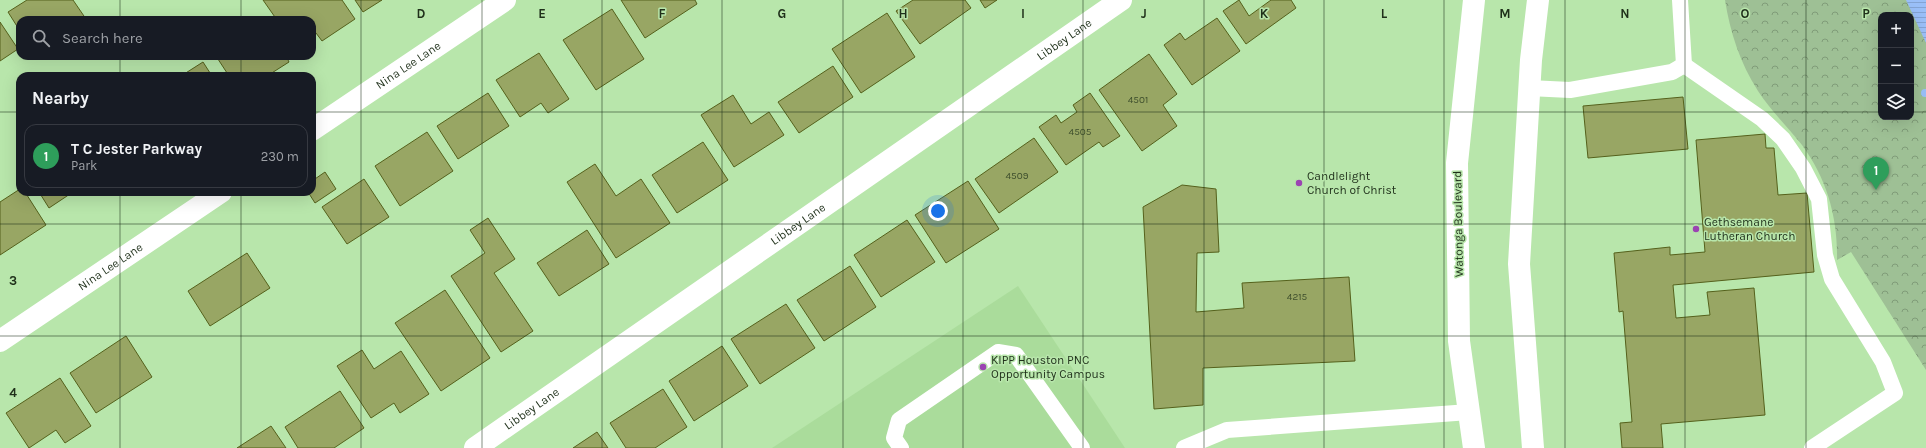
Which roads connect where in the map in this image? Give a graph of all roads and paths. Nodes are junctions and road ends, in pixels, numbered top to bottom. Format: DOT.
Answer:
graph roads {
  1 [pos="505,0"];
  2 [pos="1121,0"];
  3 [pos="1474,0"];
  4 [pos="1538,0"];
  5 [pos="1680,0"];
  6 [pos="1684,65"];
  7 [pos="1529,88"];
  8 [pos="316,127"];
  9 [pos="215,196"];
  10 [pos="0,341"];
  11 [pos="1469,412"];
  12 [pos="475,448"];
  13 [pos="901,448"];
  14 [pos="1082,448"];
  15 [pos="1184,448"];
  16 [pos="1474,448"];
  17 [pos="1533,448"];
  18 [pos="1812,448"];
  1 -- 8 [label="street, Nina Lee Lane"];
  2 -- 12 [label="street, Libbey Lane"];
  3 -- 11 [label="street, Watonga Boulevard"];
  4 -- 7 [label="street"];
  5 -- 6 [label="lane"];
  6 -- 7 [label="lane"];
  6 -- 18 [label="lane"];
  7 -- 17 [label="street"];
  9 -- 10 [label="street, Nina Lee Lane"];
  11 -- 15 [label="lane"];
  11 -- 16 [label="street, Watonga Boulevard"];
  13 -- 14 [label="lane"];
}
